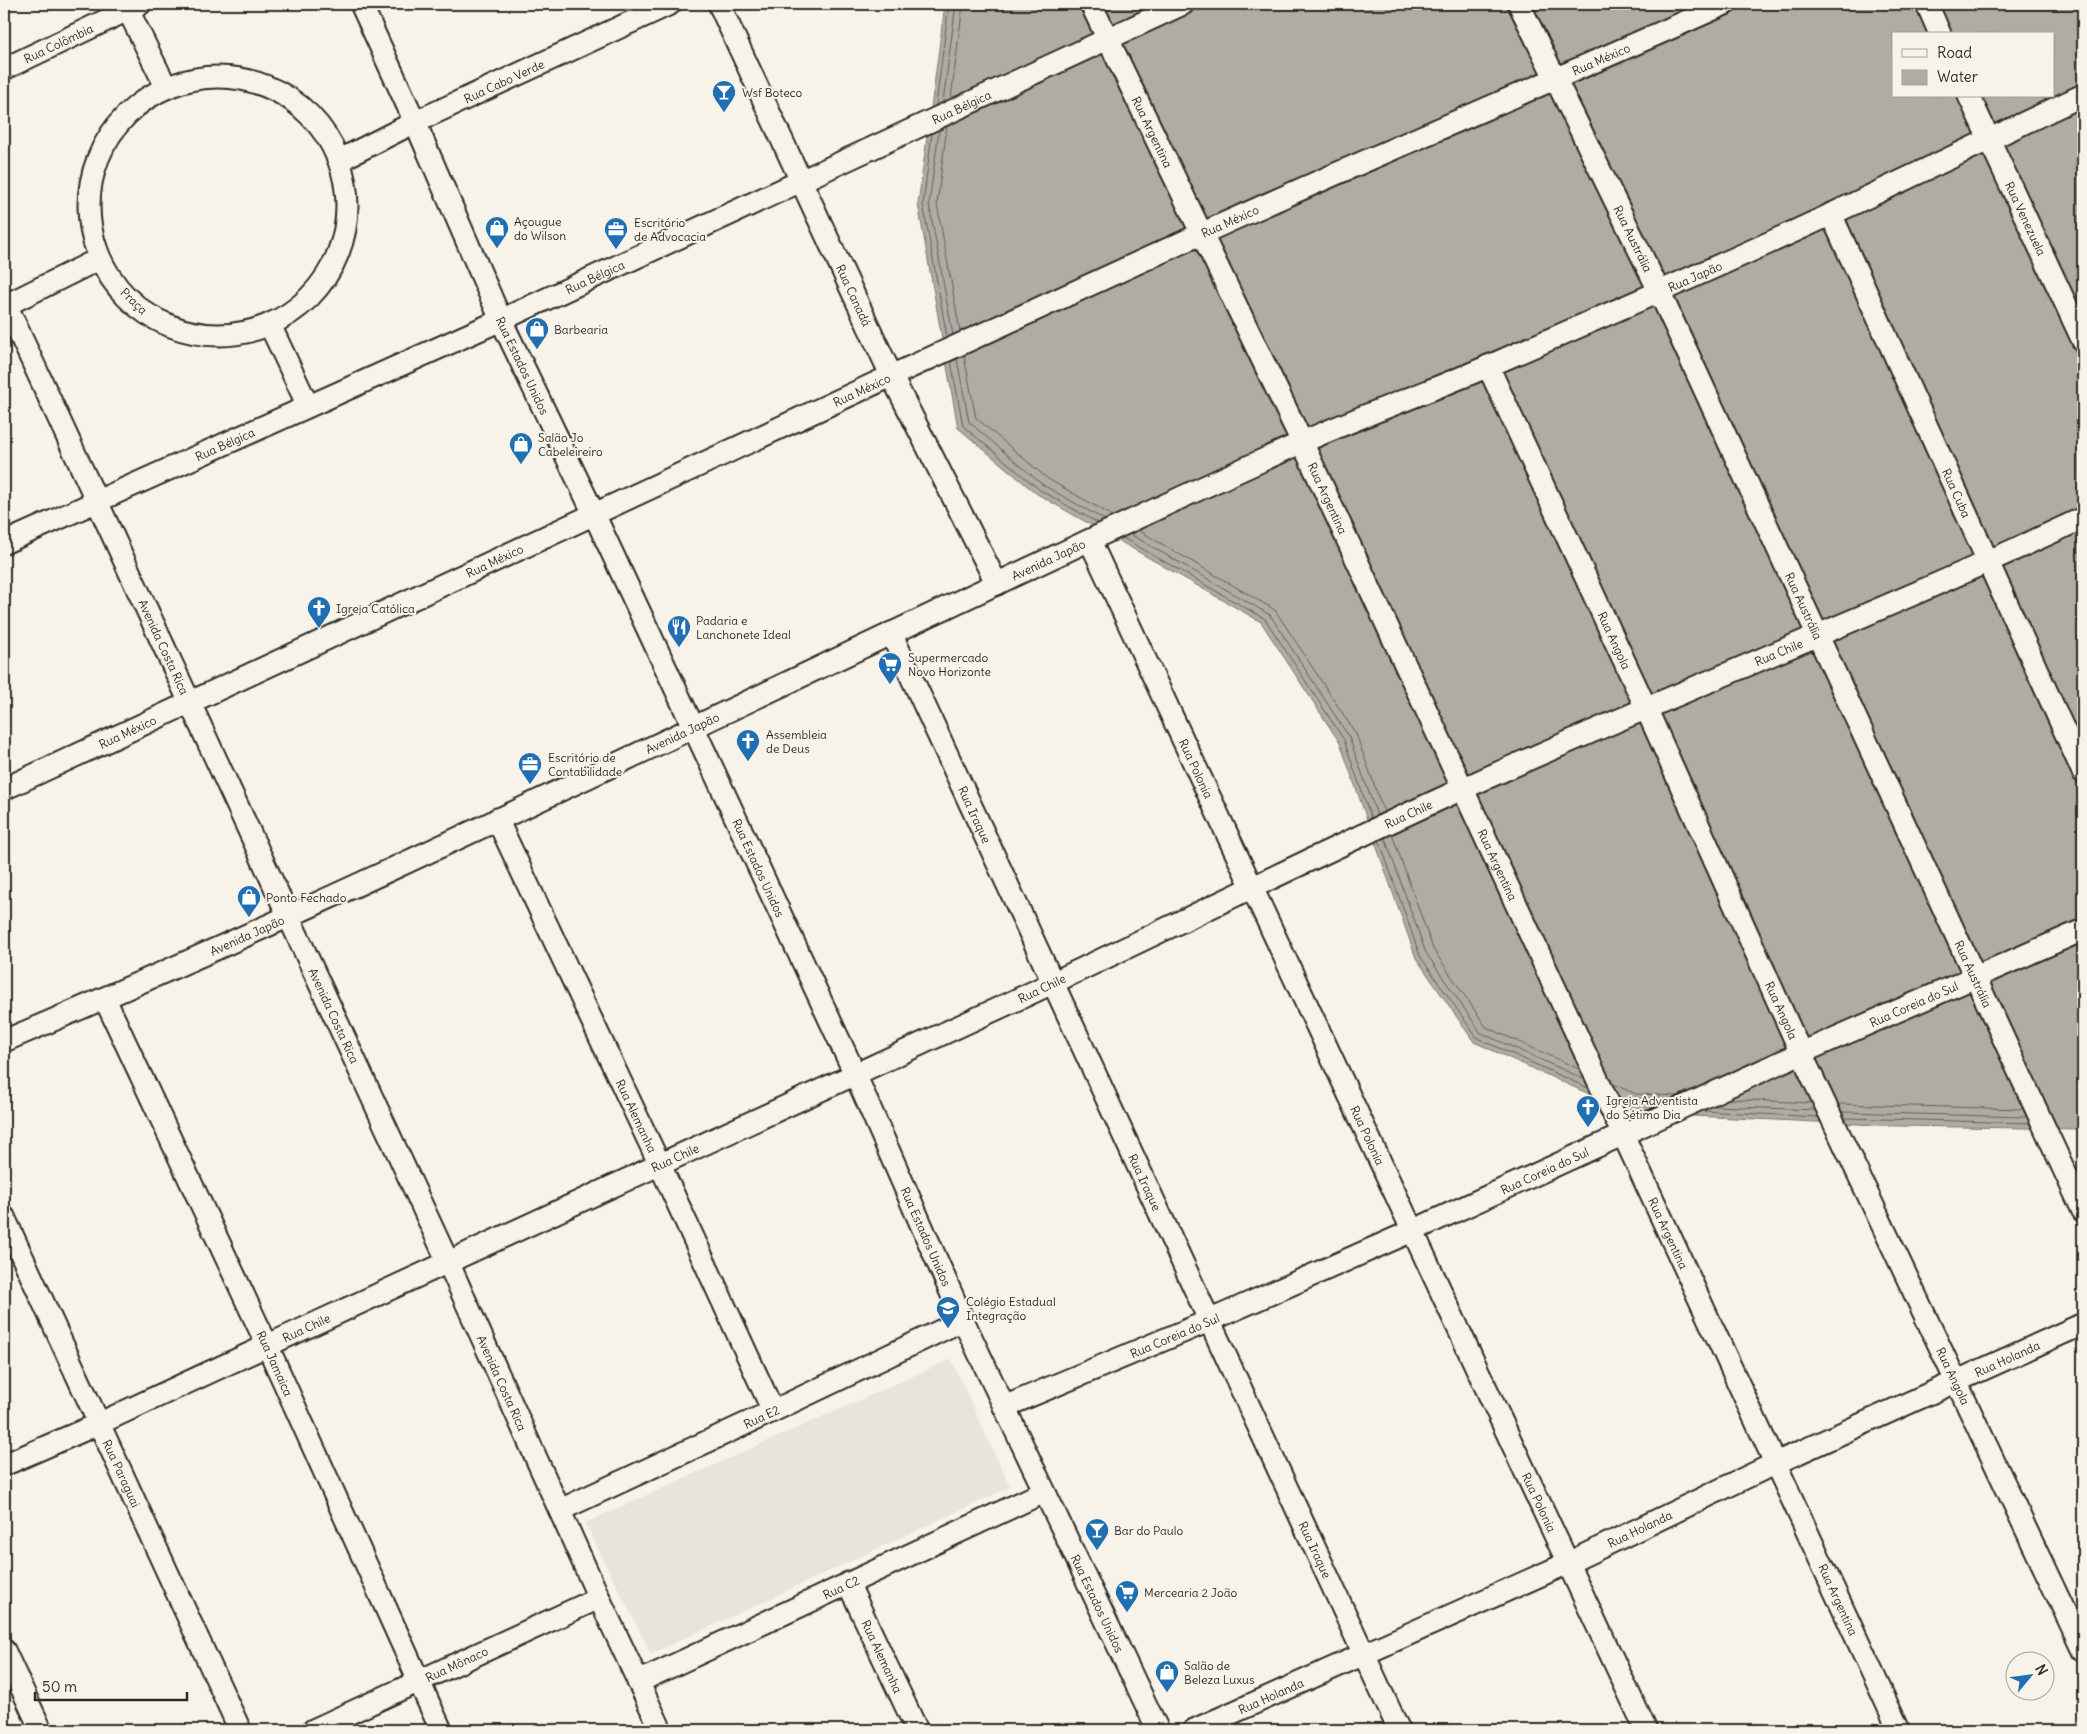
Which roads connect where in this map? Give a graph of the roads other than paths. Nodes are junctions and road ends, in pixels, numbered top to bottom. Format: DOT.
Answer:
graph roads {
  1 [pos="361,4"];
  2 [pos="670,4"];
  3 [pos="720,4"];
  4 [pos="1091,4"];
  5 [pos="1183,4"];
  6 [pos="1519,4"];
  7 [pos="1725,4"];
  8 [pos="1927,4"];
  9 [pos="134,7"];
  10 [pos="1939,32"];
  11 [pos="1106,39"];
  12 [pos="4,69"];
  13 [pos="1556,80"];
  14 [pos="166,87"];
  15 [pos="2083,95"];
  16 [pos="1970,98"];
  17 [pos="415,122"];
  18 [pos="1988,139"];
  19 [pos="340,160"];
  20 [pos="801,180"];
  21 [pos="1831,214"];
  22 [pos="1201,234"];
  23 [pos="99,259"];
  24 [pos="1659,291"];
  25 [pos="4,304"];
  26 [pos="500,320"];
  27 [pos="270,325"];
  28 [pos="2083,341"];
  29 [pos="1488,366"];
  30 [pos="891,375"];
  31 [pos="308,406"];
  32 [pos="1302,442"];
  33 [pos="95,501"];
  34 [pos="594,514"];
  35 [pos="2083,518"];
  36 [pos="1090,541"];
  37 [pos="4,543"];
  38 [pos="1989,562"];
  39 [pos="997,584"];
  40 [pos="891,633"];
  41 [pos="1818,636"];
  42 [pos="188,703"];
  43 [pos="1646,708"];
  44 [pos="694,727"];
  45 [pos="2083,772"];
  46 [pos="4,789"];
  47 [pos="1462,789"];
  48 [pos="497,819"];
  49 [pos="1253,886"];
  50 [pos="288,917"];
  51 [pos="2083,930"];
  52 [pos="1977,977"];
  53 [pos="1052,983"];
  54 [pos="105,999"];
  55 [pos="4,1041"];
  56 [pos="1801,1053"];
  57 [pos="855,1074"];
  58 [pos="1623,1133"];
  59 [pos="659,1163"];
  60 [pos="2083,1211"];
  61 [pos="4,1217"];
  62 [pos="1412,1231"];
  63 [pos="448,1262"];
  64 [pos="963,1320"];
  65 [pos="1211,1320"];
  66 [pos="2083,1324"];
  67 [pos="267,1345"];
  68 [pos="1955,1380"];
  69 [pos="1004,1407"];
  70 [pos="772,1411"];
  71 [pos="98,1424"];
  72 [pos="1776,1463"];
  73 [pos="4,1465"];
  74 [pos="1044,1492"];
  75 [pos="560,1510"];
  76 [pos="1568,1563"];
  77 [pos="848,1583"];
  78 [pos="599,1598"];
  79 [pos="4,1650"];
  80 [pos="2083,1650"];
  81 [pos="1363,1653"];
  82 [pos="419,1682"];
  83 [pos="638,1682"];
  84 [pos="41,1730"];
  85 [pos="240,1730"];
  86 [pos="313,1730"];
  87 [pos="441,1730"];
  88 [pos="661,1730"];
  89 [pos="917,1730"];
  90 [pos="1158,1730"];
  91 [pos="1194,1730"];
  92 [pos="1399,1730"];
  93 [pos="1646,1730"];
  94 [pos="1899,1730"];
  1 -- 17 [label="street, Rua Estados Unidos"];
  2 -- 17 [label="street, Rua Cabo Verde"];
  3 -- 20 [label="street, Rua Canadá"];
  4 -- 11 [label="street, Rua Argentina"];
  5 -- 11 [label="street, Rua Bélgica"];
  6 -- 13 [label="street, Rua Austrália"];
  7 -- 13 [label="street, Rua México"];
  8 -- 10 [label="street"];
  9 -- 12 [label="street, Rua Colômbia"];
  9 -- 14 [label="street"];
  11 -- 20 [label="street, Rua Bélgica"];
  11 -- 22 [label="street, Rua Argentina"];
  13 -- 22 [label="street, Rua México"];
  13 -- 24 [label="street, Rua Austrália"];
  14 -- 19 [label="street, Praça"];
  14 -- 23 [label="street, Praça"];
  15 -- 18 [label="street, Rua Japão"];
  16 -- 18 [label="street, Rua Venezuela"];
  17 -- 19 [label="street, Rua Cabo Verde"];
  17 -- 26 [label="street, Rua Estados Unidos"];
  18 -- 21 [label="street, Rua Japão"];
  18 -- 28 [label="street, Rua Venezuela"];
  19 -- 27 [label="street, Praça"];
  20 -- 26 [label="street, Rua Bélgica"];
  20 -- 30 [label="street, Rua Canadá"];
  21 -- 24 [label="street, Rua Japão"];
  21 -- 38 [label="street, Rua Cuba"];
  22 -- 30 [label="street, Rua México"];
  22 -- 32 [label="street, Rua Argentina"];
  23 -- 25 [label="street"];
  23 -- 27 [label="street, Praça"];
  24 -- 29 [label="street, Rua Japão"];
  24 -- 41 [label="street, Rua Austrália"];
  25 -- 33 [label="street, Avenida Costa Rica"];
  26 -- 31 [label="street, Rua Bélgica"];
  26 -- 34 [label="street, Rua Estados Unidos"];
  27 -- 31 [label="street"];
  29 -- 32 [label="street, Rua Japão"];
  29 -- 43 [label="street, Rua Angola"];
  30 -- 34 [label="street, Rua México"];
  30 -- 39 [label="street, Rua Canadá"];
  31 -- 33 [label="street, Rua Bélgica"];
  32 -- 36 [label="street, Avenida Japão"];
  32 -- 47 [label="street, Rua Argentina"];
  33 -- 37 [label="street, Rua Bélgica"];
  33 -- 42 [label="street, Avenida Costa Rica"];
  34 -- 42 [label="street, Rua México"];
  34 -- 44 [label="street, Rua Estados Unidos"];
  35 -- 38 [label="street, Rua Chile"];
  36 -- 39 [label="street, Avenida Japão"];
  36 -- 49 [label="street, Rua Polonia"];
  38 -- 41 [label="street, Rua Chile"];
  38 -- 45 [label="street, Rua Cuba"];
  39 -- 40 [label="street, Avenida Japão"];
  40 -- 44 [label="street, Avenida Japão"];
  40 -- 53 [label="street, Rua Iraque"];
  41 -- 43 [label="street, Rua Chile"];
  41 -- 52 [label="street, Rua Austrália"];
  42 -- 46 [label="street, Rua México"];
  42 -- 50 [label="street, Avenida Costa Rica"];
  43 -- 47 [label="street, Rua Chile"];
  43 -- 56 [label="street, Rua Angola"];
  44 -- 48 [label="street, Avenida Japão"];
  44 -- 57 [label="street, Rua Estados Unidos"];
  47 -- 49 [label="street, Rua Chile"];
  47 -- 58 [label="street, Rua Argentina"];
  48 -- 50 [label="street, Avenida Japão"];
  48 -- 59 [label="street, Rua Alemanha"];
  49 -- 53 [label="street, Rua Chile"];
  49 -- 62 [label="street, Rua Polonia"];
  50 -- 54 [label="street, Avenida Japão"];
  50 -- 63 [label="street, Avenida Costa Rica"];
  51 -- 52 [label="street, Rua Coreia do Sul"];
  52 -- 56 [label="street, Rua Coreia do Sul"];
  52 -- 60 [label="street, Rua Austrália"];
  53 -- 57 [label="street, Rua Chile"];
  53 -- 65 [label="street, Rua Iraque"];
  54 -- 55 [label="street, Avenida Japão"];
  54 -- 67 [label="street, Rua Jamaica"];
  56 -- 58 [label="street, Rua Coreia do Sul"];
  56 -- 68 [label="street, Rua Angola"];
  57 -- 59 [label="street, Rua Chile"];
  57 -- 64 [label="street, Rua Estados Unidos"];
  58 -- 62 [label="street, Rua Coreia do Sul"];
  58 -- 72 [label="street, Rua Argentina"];
  59 -- 63 [label="street, Rua Chile"];
  59 -- 70 [label="street, Rua Alemanha"];
  61 -- 71 [label="street, Rua Paraguai"];
  62 -- 65 [label="street, Rua Coreia do Sul"];
  62 -- 76 [label="street, Rua Polonia"];
  63 -- 67 [label="street, Rua Chile"];
  63 -- 75 [label="street, Avenida Costa Rica"];
  64 -- 69 [label="street, Rua Estados Unidos"];
  64 -- 70 [label="street, Rua E2"];
  65 -- 69 [label="street, Rua Coreia do Sul"];
  65 -- 81 [label="street, Rua Iraque"];
  66 -- 68 [label="street, Rua Holanda"];
  67 -- 71 [label="street, Rua Chile"];
  67 -- 82 [label="street, Rua Jamaica"];
  68 -- 72 [label="street, Rua Holanda"];
  68 -- 80 [label="street, Rua Angola"];
  69 -- 74 [label="street, Rua Estados Unidos"];
  70 -- 75 [label="street, Rua E2"];
  71 -- 73 [label="street, Rua Chile"];
  71 -- 85 [label="street, Rua Paraguai"];
  72 -- 76 [label="street, Rua Holanda"];
  72 -- 94 [label="street, Rua Argentina"];
  74 -- 77 [label="street, Rua C2"];
  74 -- 90 [label="street, Rua Estados Unidos"];
  75 -- 78 [label="street, Avenida Costa Rica"];
  76 -- 81 [label="street, Rua Holanda"];
  76 -- 93 [label="street, Rua Polonia"];
  77 -- 83 [label="street, Rua C2"];
  77 -- 89 [label="street, Rua Alemanha"];
  78 -- 82 [label="street, Rua Mônaco"];
  78 -- 83 [label="street, Avenida Costa Rica"];
  79 -- 84 [label="street"];
  81 -- 91 [label="street, Rua Holanda"];
  81 -- 92 [label="street, Rua Iraque"];
  82 -- 86 [label="street, Rua Mônaco"];
  82 -- 87 [label="street, Rua Jamaica"];
  83 -- 88 [label="street, Avenida Costa Rica"];
}
